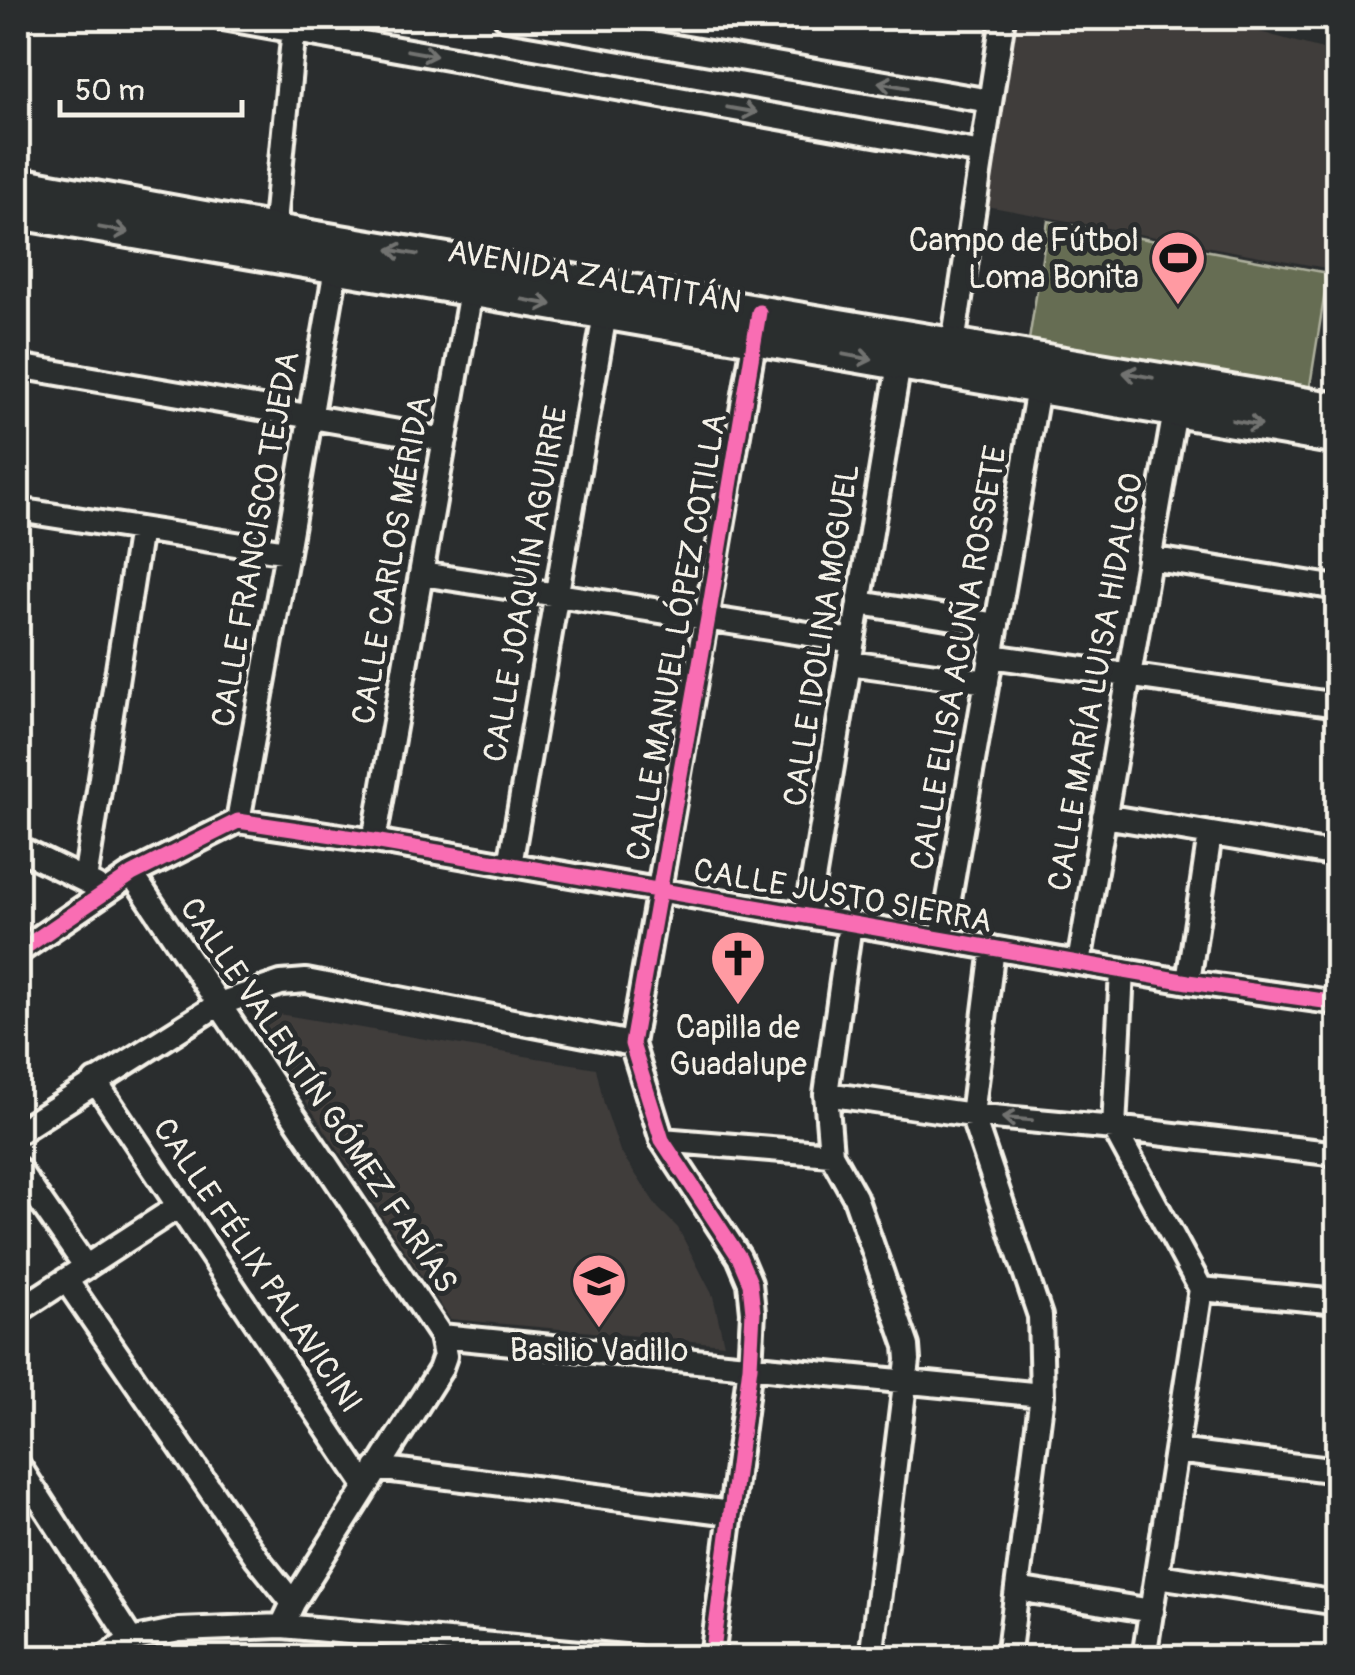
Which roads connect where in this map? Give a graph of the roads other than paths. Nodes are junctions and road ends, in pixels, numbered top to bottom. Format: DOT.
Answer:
graph roads {
  1 [pos="223,18"];
  2 [pos="506,18"];
  3 [pos="1003,18"];
  4 [pos="294,24"];
  5 [pos="990,101"];
  6 [pos="982,153"];
  7 [pos="18,184"];
  8 [pos="18,214"];
  9 [pos="273,243"];
  10 [pos="336,268"];
  11 [pos="472,291"];
  12 [pos="605,314"];
  13 [pos="757,325"];
  14 [pos="954,344"];
  15 [pos="899,364"];
  16 [pos="18,366"];
  17 [pos="1038,388"];
  18 [pos="1338,409"];
  19 [pos="1174,411"];
  20 [pos="310,417"];
  21 [pos="1338,439"];
  22 [pos="446,440"];
  23 [pos="18,510"];
  24 [pos="140,529"];
  25 [pos="287,552"];
  26 [pos="1149,558"];
  27 [pos="422,574"];
  28 [pos="1338,588"];
  29 [pos="556,594"];
  30 [pos="860,602"];
  31 [pos="708,618"];
  32 [pos="997,624"];
  33 [pos="851,652"];
  34 [pos="992,656"];
  35 [pos="1128,674"];
  36 [pos="987,682"];
  37 [pos="1338,704"];
  38 [pos="1104,816"];
  39 [pos="238,820"];
  40 [pos="1210,834"];
  41 [pos="374,840"];
  42 [pos="18,848"];
  43 [pos="1338,855"];
  44 [pos="510,866"];
  45 [pos="132,874"];
  46 [pos="84,880"];
  47 [pos="107,891"];
  48 [pos="660,891"];
  49 [pos="807,916"];
  50 [pos="850,924"];
  51 [pos="942,939"];
  52 [pos="993,948"];
  53 [pos="18,952"];
  54 [pos="1079,963"];
  55 [pos="1122,971"];
  56 [pos="1188,982"];
  57 [pos="218,1004"];
  58 [pos="1338,1004"];
  59 [pos="632,1044"];
  60 [pos="95,1081"];
  61 [pos="826,1094"];
  62 [pos="972,1115"];
  63 [pos="1114,1128"];
  64 [pos="18,1132"];
  65 [pos="662,1140"];
  66 [pos="831,1154"];
  67 [pos="1338,1154"];
  68 [pos="18,1169"];
  69 [pos="178,1206"];
  70 [pos="76,1273"];
  71 [pos="1201,1289"];
  72 [pos="1338,1302"];
  73 [pos="18,1311"];
  74 [pos="443,1346"];
  75 [pos="750,1366"];
  76 [pos="906,1382"];
  77 [pos="1042,1395"];
  78 [pos="1176,1451"];
  79 [pos="18,1464"];
  80 [pos="1338,1471"];
  81 [pos="372,1477"];
  82 [pos="732,1514"];
  83 [pos="1158,1576"];
  84 [pos="1016,1590"];
  85 [pos="1338,1603"];
  86 [pos="294,1604"];
  87 [pos="1152,1611"];
  88 [pos="282,1626"];
  89 [pos="131,1640"];
  90 [pos="104,1658"];
  91 [pos="636,1658"];
  92 [pos="712,1658"];
  93 [pos="871,1658"];
  94 [pos="1008,1658"];
  95 [pos="1144,1658"];
  1 -- 4 [label="street"];
  5 -- 2 [label="street, one-way"];
  3 -- 5 [label="street"];
  4 -- 6 [label="street, one-way"];
  4 -- 9 [label="street"];
  5 -- 6 [label="street"];
  6 -- 14 [label="street"];
  7 -- 9 [label="street, AVENIDA ZALATITÁN"];
  8 -- 9 [label="street, AVENIDA ZALATITÁN, one-way"];
  9 -- 10 [label="street, AVENIDA ZALATITÁN"];
  13 -- 9 [label="street, AVENIDA ZALATITÁN, one-way"];
  10 -- 11 [label="street, AVENIDA ZALATITÁN"];
  10 -- 20 [label="street, CALLE FRANCISCO TEJEDA"];
  11 -- 12 [label="street, AVENIDA ZALATITÁN, one-way"];
  11 -- 22 [label="street, CALLE CARLOS MÉRIDA"];
  12 -- 13 [label="street, AVENIDA ZALATITÁN"];
  12 -- 29 [label="street, CALLE JOAQUÍN AGUIRRE"];
  13 -- 14 [label="street, AVENIDA ZALATITÁN"];
  13 -- 15 [label="street, AVENIDA ZALATITÁN, one-way"];
  13 -- 31 [label="street, CALLE MANUEL LÓPEZ COTILLA"];
  18 -- 14 [label="street, AVENIDA ZALATITÁN, one-way"];
  15 -- 17 [label="street, AVENIDA ZALATITÁN"];
  15 -- 30 [label="street, CALLE IDOLINA MOGUEL"];
  16 -- 20 [label="street"];
  17 -- 19 [label="street, AVENIDA ZALATITÁN"];
  17 -- 32 [label="street, CALLE ELISA ACUÑA ROSSETE"];
  19 -- 21 [label="street, AVENIDA ZALATITÁN, one-way"];
  19 -- 26 [label="street, CALLE MARÍA LUISA HIDALGO"];
  20 -- 22 [label="street"];
  20 -- 25 [label="street, CALLE FRANCISCO TEJEDA"];
  22 -- 27 [label="street, CALLE CARLOS MÉRIDA"];
  23 -- 24 [label="street"];
  24 -- 25 [label="street"];
  24 -- 46 [label="street"];
  25 -- 39 [label="street, CALLE FRANCISCO TEJEDA"];
  26 -- 28 [label="street"];
  26 -- 35 [label="street, CALLE MARÍA LUISA HIDALGO"];
  27 -- 29 [label="street"];
  27 -- 41 [label="street, CALLE CARLOS MÉRIDA"];
  29 -- 31 [label="street"];
  29 -- 44 [label="street, CALLE JOAQUÍN AGUIRRE"];
  30 -- 32 [label="street"];
  30 -- 33 [label="street, CALLE IDOLINA MOGUEL"];
  31 -- 33 [label="street"];
  31 -- 48 [label="street, CALLE MANUEL LÓPEZ COTILLA"];
  32 -- 34 [label="street, CALLE ELISA ACUÑA ROSSETE"];
  33 -- 36 [label="street"];
  33 -- 49 [label="street, CALLE IDOLINA MOGUEL"];
  34 -- 35 [label="street"];
  34 -- 36 [label="street, CALLE ELISA ACUÑA ROSSETE"];
  35 -- 37 [label="street"];
  35 -- 38 [label="street, CALLE MARÍA LUISA HIDALGO"];
  36 -- 51 [label="street, CALLE ELISA ACUÑA ROSSETE"];
  38 -- 40 [label="street"];
  38 -- 54 [label="street, CALLE MARÍA LUISA HIDALGO"];
  39 -- 41 [label="street, CALLE JUSTO SIERRA"];
  39 -- 45 [label="street"];
  40 -- 43 [label="street"];
  40 -- 56 [label="street"];
  41 -- 44 [label="street, CALLE JUSTO SIERRA"];
  42 -- 46 [label="street"];
  44 -- 48 [label="street, CALLE JUSTO SIERRA"];
  45 -- 47 [label="street"];
  45 -- 57 [label="street, CALLE VALENTÍN GÓMEZ FARÍAS"];
  46 -- 47 [label="street"];
  47 -- 53 [label="street"];
  48 -- 49 [label="street, CALLE JUSTO SIERRA"];
  48 -- 59 [label="street, CALLE MANUEL LÓPEZ COTILLA"];
  49 -- 50 [label="street, CALLE JUSTO SIERRA"];
  50 -- 51 [label="street, CALLE JUSTO SIERRA"];
  50 -- 61 [label="street"];
  51 -- 52 [label="street, CALLE JUSTO SIERRA"];
  52 -- 54 [label="street, CALLE JUSTO SIERRA"];
  52 -- 62 [label="street"];
  54 -- 55 [label="street, CALLE JUSTO SIERRA"];
  55 -- 56 [label="street, CALLE JUSTO SIERRA"];
  55 -- 63 [label="street"];
  56 -- 58 [label="street, CALLE JUSTO SIERRA"];
  57 -- 59 [label="street"];
  57 -- 60 [label="street"];
  57 -- 74 [label="street, CALLE VALENTÍN GÓMEZ FARÍAS"];
  59 -- 65 [label="street, CALLE MANUEL LÓPEZ COTILLA"];
  60 -- 64 [label="street"];
  60 -- 69 [label="street, CALLE FÉLIX PALAVICINI"];
  61 -- 62 [label="street"];
  61 -- 66 [label="street"];
  63 -- 62 [label="street, one-way"];
  62 -- 77 [label="street"];
  63 -- 67 [label="street"];
  63 -- 71 [label="street"];
  65 -- 66 [label="street"];
  65 -- 75 [label="street, CALLE MANUEL LÓPEZ COTILLA"];
  66 -- 76 [label="street"];
  68 -- 70 [label="street"];
  69 -- 70 [label="street"];
  69 -- 81 [label="street, CALLE FÉLIX PALAVICINI"];
  70 -- 73 [label="street"];
  70 -- 86 [label="street"];
  71 -- 72 [label="street"];
  71 -- 78 [label="street"];
  74 -- 75 [label="street"];
  74 -- 81 [label="street"];
  75 -- 76 [label="street"];
  75 -- 82 [label="street, CALLE MANUEL LÓPEZ COTILLA"];
  76 -- 77 [label="street"];
  76 -- 93 [label="street"];
  77 -- 84 [label="street"];
  78 -- 80 [label="street"];
  78 -- 83 [label="street"];
  79 -- 89 [label="street"];
  81 -- 82 [label="street"];
  81 -- 86 [label="street"];
  82 -- 92 [label="street, CALLE MANUEL LÓPEZ COTILLA"];
  83 -- 85 [label="street"];
  83 -- 87 [label="street"];
  84 -- 87 [label="street"];
  84 -- 94 [label="street"];
  86 -- 88 [label="street"];
  87 -- 95 [label="street"];
  88 -- 89 [label="street"];
  88 -- 91 [label="street"];
  89 -- 90 [label="street"];
}
